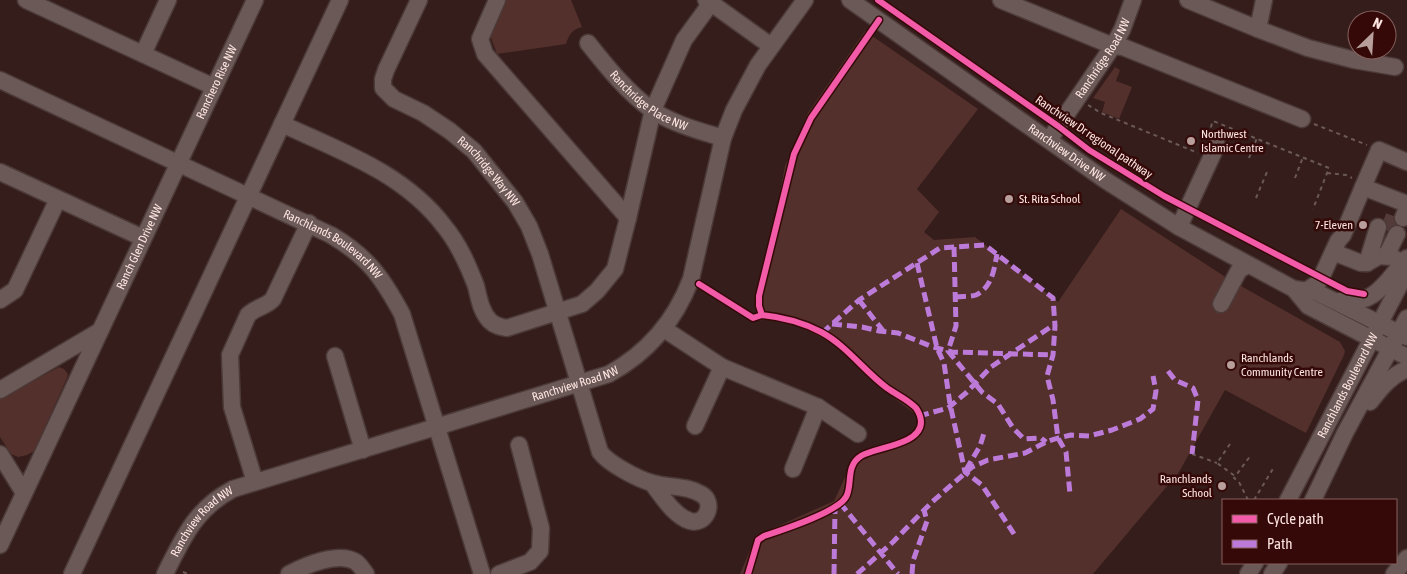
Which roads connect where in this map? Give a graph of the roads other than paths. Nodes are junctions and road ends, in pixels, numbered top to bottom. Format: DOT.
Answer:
graph roads {
  1 [pos="26,0"];
  2 [pos="168,0"];
  3 [pos="255,0"];
  4 [pos="340,0"];
  5 [pos="419,0"];
  6 [pos="497,0"];
  7 [pos="805,0"];
  8 [pos="850,0"];
  9 [pos="1001,0"];
  10 [pos="1132,0"];
  11 [pos="1188,0"];
  12 [pos="1264,0"];
  13 [pos="708,2"];
  14 [pos="1258,29"];
  15 [pos="588,43"];
  16 [pos="772,46"];
  17 [pos="1113,46"];
  18 [pos="143,54"];
  19 [pos="1395,67"];
  20 [pos="0,80"];
  21 [pos="214,87"];
  22 [pos="653,110"];
  23 [pos="1302,119"];
  24 [pos="282,124"];
  25 [pos="724,138"];
  26 [pos="1213,138"];
  27 [pos="1049,140"];
  28 [pos="1407,162"];
  29 [pos="178,163"];
  30 [pos="0,172"];
  31 [pos="1364,185"];
  32 [pos="248,196"];
  33 [pos="58,199"];
  34 [pos="1398,208"];
  35 [pos="628,218"];
  36 [pos="309,224"];
  37 [pos="1179,227"];
  38 [pos="1388,231"];
  39 [pos="143,238"];
  40 [pos="1333,252"];
  41 [pos="1377,258"];
  42 [pos="1406,264"];
  43 [pos="1248,265"];
  44 [pos="1300,290"];
  45 [pos="0,300"];
  46 [pos="1334,301"];
  47 [pos="1221,304"];
  48 [pos="557,312"];
  49 [pos="1407,318"];
  50 [pos="1379,324"];
  51 [pos="664,329"];
  52 [pos="100,331"];
  53 [pos="1403,335"];
  54 [pos="1371,339"];
  55 [pos="1390,348"];
  56 [pos="335,356"];
  57 [pos="1407,357"];
  58 [pos="722,367"];
  59 [pos="1407,370"];
  60 [pos="578,384"];
  61 [pos="0,390"];
  62 [pos="818,407"];
  63 [pos="694,426"];
  64 [pos="436,428"];
  65 [pos="1346,433"];
  66 [pos="858,434"];
  67 [pos="519,445"];
  68 [pos="363,450"];
  69 [pos="0,454"];
  70 [pos="793,470"];
  71 [pos="254,482"];
  72 [pos="652,483"];
  73 [pos="24,493"];
  74 [pos="1289,499"];
  75 [pos="1313,499"];
  76 [pos="0,545"];
  77 [pos="1407,558"];
  78 [pos="72,574"];
  79 [pos="165,574"];
  80 [pos="289,574"];
  81 [pos="366,574"];
  82 [pos="482,574"];
  83 [pos="499,574"];
  84 [pos="1394,574"];
  1 -- 18 [label="street"];
  2 -- 18 [label="street"];
  3 -- 21 [label="street, Ranchero Rise NW"];
  4 -- 24 [label="street"];
  5 -- 48 [label="street, Ranchridge Way NW"];
  6 -- 35 [label="street"];
  7 -- 16 [label="street, Ranchview Road NW"];
  8 -- 27 [label="street, Ranchview Drive NW"];
  9 -- 17 [label="street"];
  10 -- 17 [label="street, Ranchridge Road NW"];
  11 -- 14 [label="street"];
  12 -- 14 [label="street"];
  13 -- 16 [label="street"];
  13 -- 22 [label="street"];
  14 -- 19 [label="street"];
  15 -- 22 [label="street, Ranchridge Place NW"];
  16 -- 25 [label="street, Ranchview Road NW"];
  17 -- 23 [label="street"];
  17 -- 27 [label="street, Ranchridge Road NW"];
  18 -- 21 [label="street"];
  20 -- 29 [label="street, Ranchlands Boulevard NW"];
  21 -- 29 [label="street, Ranchero Rise NW"];
  22 -- 25 [label="street, Ranchridge Place NW"];
  22 -- 35 [label="street"];
  24 -- 32 [label="street"];
  24 -- 48 [label="street"];
  25 -- 51 [label="street, Ranchview Road NW"];
  26 -- 37 [label="street"];
  27 -- 37 [label="street, Ranchview Drive NW"];
  28 -- 31 [label="street"];
  29 -- 32 [label="street, Ranchlands Boulevard NW"];
  29 -- 39 [label="street, Ranch Glen Drive NW"];
  30 -- 33 [label="street"];
  31 -- 34 [label="street"];
  31 -- 40 [label="street"];
  32 -- 36 [label="street, Ranchlands Boulevard NW"];
  32 -- 78 [label="street"];
  33 -- 39 [label="street"];
  33 -- 45 [label="street"];
  35 -- 48 [label="street"];
  36 -- 64 [label="street, Ranchlands Boulevard NW"];
  36 -- 71 [label="street"];
  37 -- 43 [label="street, Ranchview Drive NW"];
  38 -- 41 [label="street"];
  39 -- 52 [label="street, Ranch Glen Drive NW"];
  40 -- 41 [label="street"];
  40 -- 44 [label="street"];
  41 -- 42 [label="street"];
  42 -- 46 [label="street"];
  42 -- 50 [label="street, Ranchlands Boulevard NW"];
  43 -- 44 [label="street, Ranchview Drive NW"];
  43 -- 47 [label="street"];
  44 -- 46 [label="street, Ranchview Drive NW"];
  44 -- 54 [label="street, Ranchview Drive NW"];
  46 -- 50 [label="street, Ranchview Drive NW"];
  48 -- 60 [label="street, Ranchridge Way NW"];
  49 -- 53 [label="street, Ranchlands Boulevard NW"];
  50 -- 53 [label="street, Ranchview Drive NW"];
  50 -- 54 [label="street, Ranchlands Boulevard NW"];
  51 -- 58 [label="street"];
  51 -- 60 [label="street, Ranchview Road NW"];
  52 -- 61 [label="street"];
  52 -- 73 [label="street, Ranch Glen Drive NW"];
  53 -- 55 [label="street, Ranchlands Boulevard NW"];
  54 -- 55 [label="street, Ranchview Drive NW"];
  54 -- 74 [label="street, Ranchlands Boulevard NW"];
  55 -- 57 [label="street, Ranchview Drive NW"];
  55 -- 65 [label="street, Ranchlands Boulevard NW"];
  56 -- 68 [label="street"];
  58 -- 62 [label="street"];
  58 -- 63 [label="street"];
  59 -- 65 [label="street"];
  60 -- 64 [label="street, Ranchview Road NW"];
  60 -- 72 [label="street, Ranchridge Way NW"];
  62 -- 66 [label="street"];
  62 -- 70 [label="street"];
  64 -- 68 [label="street, Ranchview Road NW"];
  64 -- 82 [label="street, Ranchlands Boulevard NW"];
  65 -- 75 [label="street, Ranchlands Boulevard NW"];
  67 -- 83 [label="street"];
  68 -- 71 [label="street, Ranchview Road NW"];
  69 -- 73 [label="street"];
  71 -- 79 [label="street, Ranchview Road NW"];
  73 -- 76 [label="street, Ranch Glen Drive NW"];
  77 -- 84 [label="street"];
  80 -- 81 [label="street"];
}
